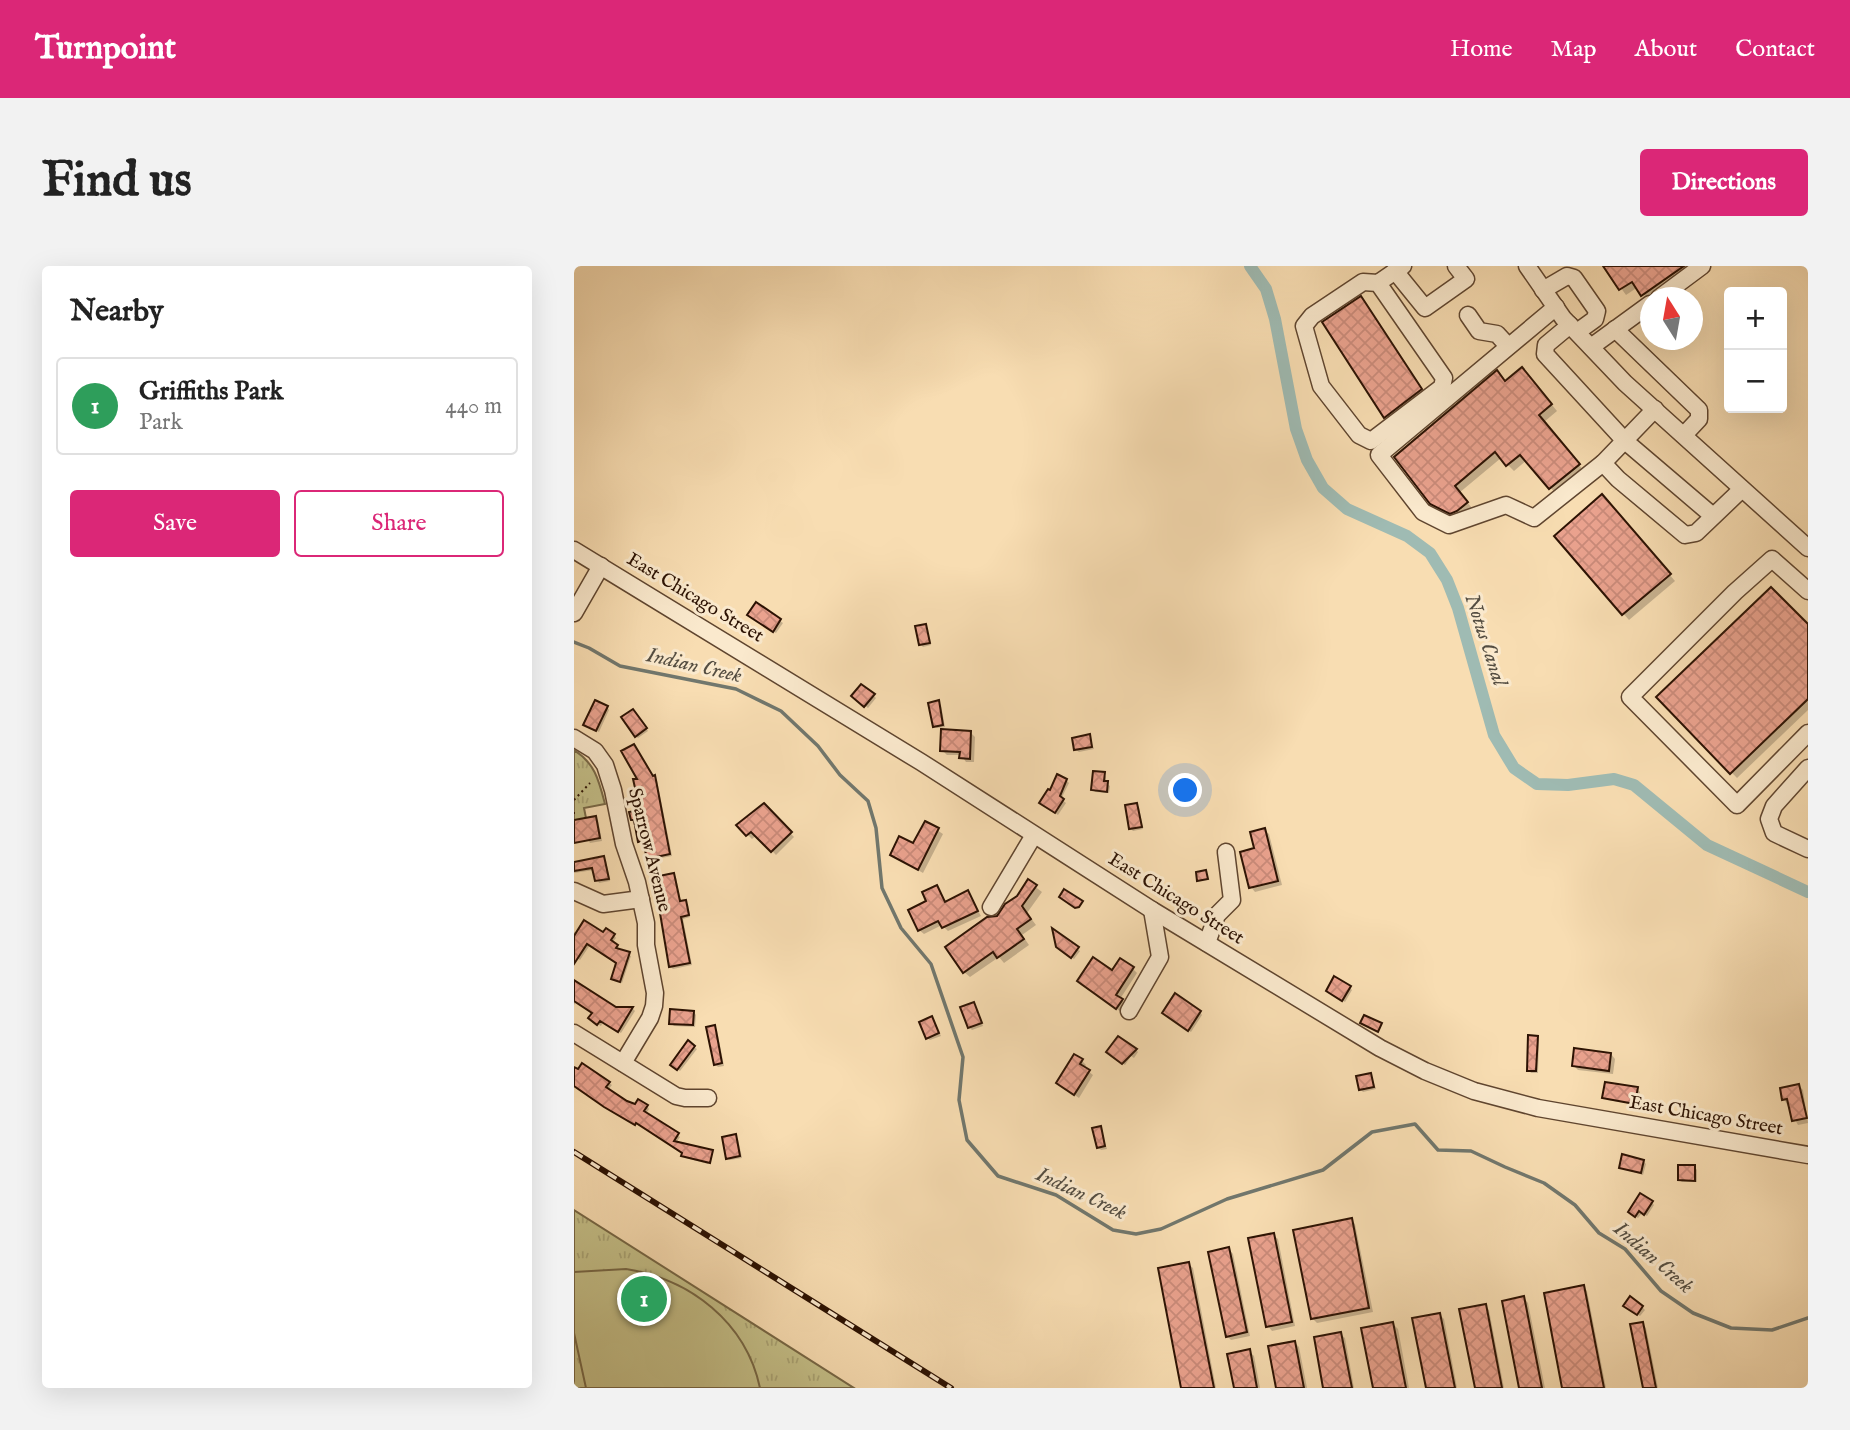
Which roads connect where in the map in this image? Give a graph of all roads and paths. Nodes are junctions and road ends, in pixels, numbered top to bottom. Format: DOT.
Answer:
graph roads {
  1 [pos="1456,266"];
  2 [pos="1527,266"];
  3 [pos="1702,266"];
  4 [pos="1399,269"];
  5 [pos="1378,283"];
  6 [pos="1674,287"];
  7 [pos="1543,290"];
  8 [pos="1556,307"];
  9 [pos="1640,310"];
  10 [pos="1468,315"];
  11 [pos="1573,329"];
  12 [pos="1615,329"];
  13 [pos="1508,346"];
  14 [pos="1591,347"];
  15 [pos="1655,409"];
  16 [pos="1684,435"];
  17 [pos="1625,441"];
  18 [pos="1603,463"];
  19 [pos="1742,489"];
  20 [pos="1713,516"];
  21 [pos="1795,536"];
  22 [pos="1808,548"];
  23 [pos="574,550"];
  24 [pos="1772,559"];
  25 [pos="601,566"];
  26 [pos="1808,591"];
  27 [pos="574,613"];
  28 [pos="1808,733"];
  29 [pos="574,738"];
  30 [pos="1808,768"];
  31 [pos="590,783"];
  32 [pos="574,800"];
  33 [pos="1034,835"];
  34 [pos="1808,849"];
  35 [pos="1226,852"];
  36 [pos="574,891"];
  37 [pos="641,899"];
  38 [pos="990,907"];
  39 [pos="1152,910"];
  40 [pos="1207,943"];
  41 [pos="1129,1011"];
  42 [pos="574,1033"];
  43 [pos="623,1063"];
  44 [pos="708,1098"];
  45 [pos="1808,1155"];
  1 -- 4 [label="street"];
  2 -- 7 [label="street"];
  3 -- 6 [label="street"];
  4 -- 5 [label="street"];
  5 -- 5 [label="street"];
  7 -- 8 [label="street"];
  7 -- 11 [label="street"];
  8 -- 11 [label="street"];
  8 -- 13 [label="street"];
  9 -- 12 [label="street"];
  10 -- 13 [label="street"];
  11 -- 14 [label="street"];
  11 -- 17 [label="street"];
  12 -- 14 [label="street"];
  12 -- 16 [label="street"];
  13 -- 18 [label="street"];
  14 -- 15 [label="street"];
  15 -- 16 [label="street"];
  15 -- 17 [label="street"];
  16 -- 19 [label="street"];
  17 -- 18 [label="street"];
  17 -- 20 [label="street"];
  18 -- 20 [label="street"];
  19 -- 20 [label="street"];
  19 -- 21 [label="street"];
  21 -- 22 [label="street"];
  21 -- 24 [label="street"];
  23 -- 25 [label="street, East Chicago Street"];
  24 -- 26 [label="street"];
  24 -- 28 [label="street"];
  25 -- 27 [label="street"];
  25 -- 33 [label="street, East Chicago Street"];
  29 -- 37 [label="street, Sparrow Avenue"];
  30 -- 34 [label="street"];
  31 -- 32 [label="path"];
  33 -- 38 [label="street"];
  33 -- 39 [label="street, East Chicago Street"];
  35 -- 40 [label="street"];
  36 -- 37 [label="street"];
  37 -- 43 [label="street, Sparrow Avenue"];
  39 -- 40 [label="street, East Chicago Street"];
  39 -- 41 [label="street"];
  40 -- 45 [label="street, East Chicago Street"];
  42 -- 43 [label="street"];
  43 -- 44 [label="street"];
}
